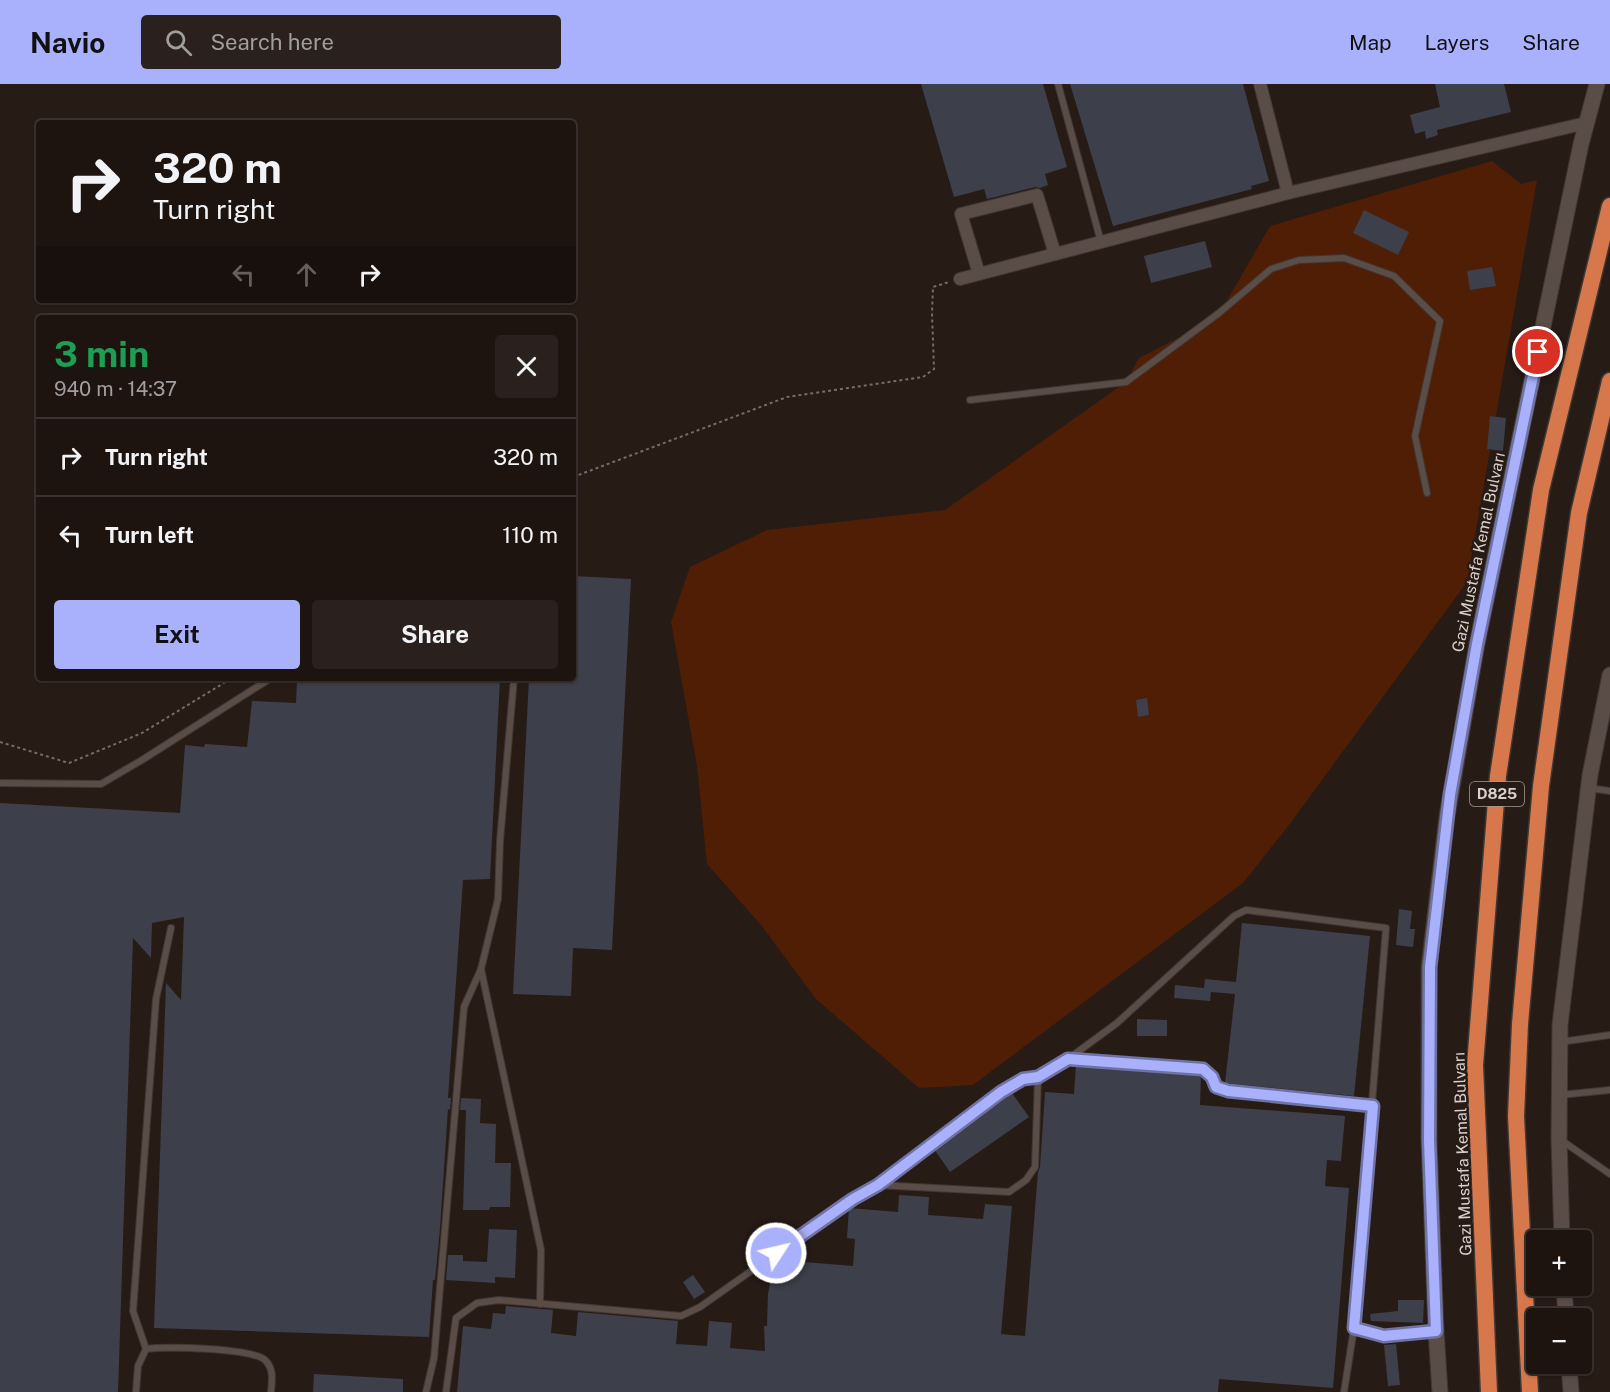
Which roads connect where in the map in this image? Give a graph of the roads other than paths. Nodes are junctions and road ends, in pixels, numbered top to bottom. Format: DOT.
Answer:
graph roads {
  1 [pos="1058,84"];
  2 [pos="1260,84"];
  3 [pos="1597,84"];
  4 [pos="1586,123"];
  5 [pos="1288,193"];
  6 [pos="1610,206"];
  7 [pos="1101,242"];
  8 [pos="1055,254"];
  9 [pos="979,274"];
  10 [pos="960,279"];
  11 [pos="1610,381"];
  12 [pos="969,400"];
  13 [pos="1427,493"];
  14 [pos="1610,675"];
  15 [pos="266,681"];
  16 [pos="514,681"];
  17 [pos="0,783"];
  18 [pos="1588,788"];
  19 [pos="1610,791"];
  20 [pos="171,928"];
  21 [pos="481,969"];
  22 [pos="1610,1035"];
  23 [pos="1559,1042"];
  24 [pos="1068,1059"];
  25 [pos="1038,1077"];
  26 [pos="1610,1090"];
  27 [pos="1559,1095"];
  28 [pos="1373,1106"];
  29 [pos="1559,1138"];
  30 [pos="1610,1174"];
  31 [pos="878,1185"];
  32 [pos="1562,1230"];
  33 [pos="540,1304"];
  34 [pos="1354,1328"];
  35 [pos="1436,1331"];
  36 [pos="146,1349"];
  37 [pos="1570,1374"];
  38 [pos="136,1392"];
  39 [pos="271,1392"];
  40 [pos="426,1392"];
  41 [pos="446,1392"];
  42 [pos="1344,1392"];
  43 [pos="1440,1392"];
  44 [pos="1489,1392"];
  45 [pos="1530,1392"];
  46 [pos="1571,1392"];
  1 -- 7 [label="lane"];
  2 -- 5 [label="street"];
  3 -- 4 [label="street, Gazi Mustafa Kemal Bulvarı"];
  4 -- 5 [label="street"];
  4 -- 35 [label="street, Gazi Mustafa Kemal Bulvarı"];
  5 -- 7 [label="street"];
  6 -- 44 [label="highway, Gazi Mustafa Kemal Bulvarı / D825"];
  7 -- 8 [label="street"];
  8 -- 9 [label="street"];
  8 -- 9 [label="street"];
  9 -- 10 [label="street"];
  11 -- 45 [label="highway, D825"];
  12 -- 13 [label="lane"];
  14 -- 18 [label="street"];
  15 -- 17 [label="lane"];
  16 -- 21 [label="lane"];
  18 -- 19 [label="lane"];
  18 -- 23 [label="street"];
  20 -- 36 [label="lane"];
  21 -- 33 [label="lane"];
  21 -- 40 [label="lane"];
  22 -- 23 [label="lane"];
  23 -- 27 [label="street"];
  24 -- 25 [label="lane"];
  24 -- 28 [label="lane"];
  24 -- 28 [label="lane"];
  25 -- 31 [label="lane"];
  25 -- 31 [label="lane"];
  26 -- 27 [label="lane"];
  27 -- 29 [label="street"];
  28 -- 34 [label="lane"];
  29 -- 30 [label="lane"];
  29 -- 32 [label="street"];
  31 -- 33 [label="lane"];
  33 -- 41 [label="lane"];
  34 -- 35 [label="lane"];
  34 -- 42 [label="lane"];
  35 -- 43 [label="street, Gazi Mustafa Kemal Bulvarı"];
  36 -- 38 [label="lane"];
  36 -- 39 [label="lane"];
  37 -- 46 [label="street"];
}
